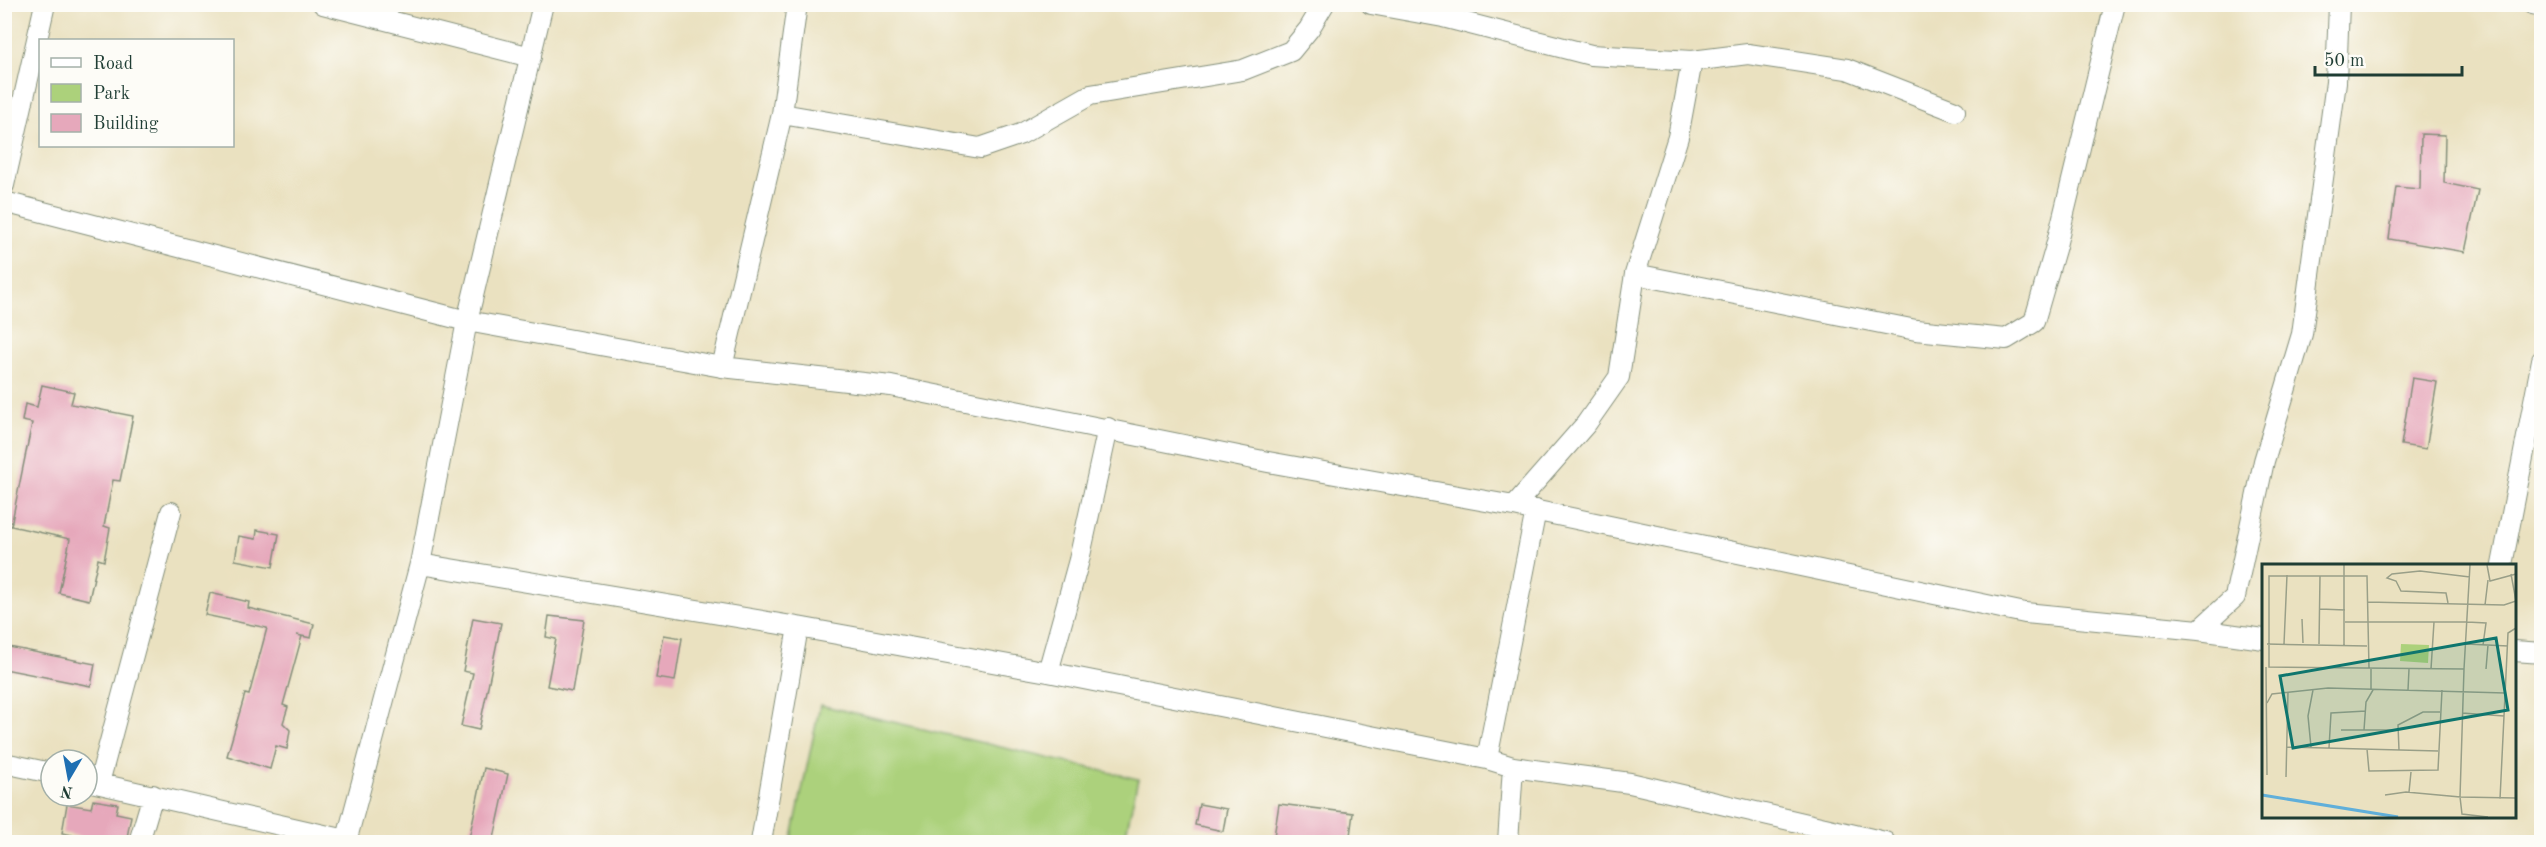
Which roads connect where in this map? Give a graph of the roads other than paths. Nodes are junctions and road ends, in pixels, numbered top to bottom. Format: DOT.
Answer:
graph roads {
  1 [pos="45,4"];
  2 [pos="323,4"];
  3 [pos="543,4"];
  4 [pos="797,4"];
  5 [pos="1324,4"];
  6 [pos="1371,4"];
  7 [pos="2115,4"];
  8 [pos="2338,4"];
  9 [pos="2532,4"];
  10 [pos="2541,6"];
  11 [pos="531,57"];
  12 [pos="1692,61"];
  13 [pos="1955,111"];
  14 [pos="782,114"];
  15 [pos="4,185"];
  16 [pos="4,202"];
  17 [pos="1635,274"];
  18 [pos="467,321"];
  19 [pos="2541,360"];
  20 [pos="722,367"];
  21 [pos="1107,428"];
  22 [pos="1514,506"];
  23 [pos="1536,510"];
  24 [pos="171,512"];
  25 [pos="420,564"];
  26 [pos="2502,564"];
  27 [pos="798,627"];
  28 [pos="2199,630"];
  29 [pos="2262,639"];
  30 [pos="2516,651"];
  31 [pos="2541,653"];
  32 [pos="1048,672"];
  33 [pos="1487,759"];
  34 [pos="99,761"];
  35 [pos="4,763"];
  36 [pos="1513,767"];
  37 [pos="39,770"];
  38 [pos="99,783"];
  39 [pos="153,795"];
  40 [pos="346,841"];
  41 [pos="139,843"];
  42 [pos="761,843"];
  43 [pos="1508,843"];
  44 [pos="1885,843"];
  1 -- 15 [label="street"];
  2 -- 11 [label="street"];
  3 -- 11 [label="street"];
  4 -- 14 [label="street"];
  5 -- 14 [label="street"];
  6 -- 12 [label="street"];
  7 -- 17 [label="street"];
  8 -- 28 [label="street"];
  9 -- 10 [label="street"];
  11 -- 18 [label="street"];
  12 -- 13 [label="street"];
  12 -- 17 [label="street"];
  14 -- 20 [label="street"];
  16 -- 18 [label="street"];
  17 -- 22 [label="street"];
  18 -- 20 [label="street"];
  18 -- 25 [label="street"];
  19 -- 26 [label="street"];
  20 -- 21 [label="street"];
  21 -- 22 [label="street"];
  21 -- 32 [label="street"];
  22 -- 23 [label="street"];
  23 -- 28 [label="street"];
  23 -- 33 [label="street"];
  24 -- 34 [label="street"];
  25 -- 27 [label="street"];
  25 -- 40 [label="street"];
  27 -- 32 [label="street"];
  27 -- 42 [label="street"];
  28 -- 29 [label="street"];
  30 -- 31 [label="street"];
  32 -- 33 [label="street"];
  33 -- 36 [label="street"];
  35 -- 37 [label="street"];
  36 -- 43 [label="street"];
  36 -- 44 [label="street"];
  38 -- 39 [label="street"];
  39 -- 40 [label="street"];
  39 -- 41 [label="street"];
}
